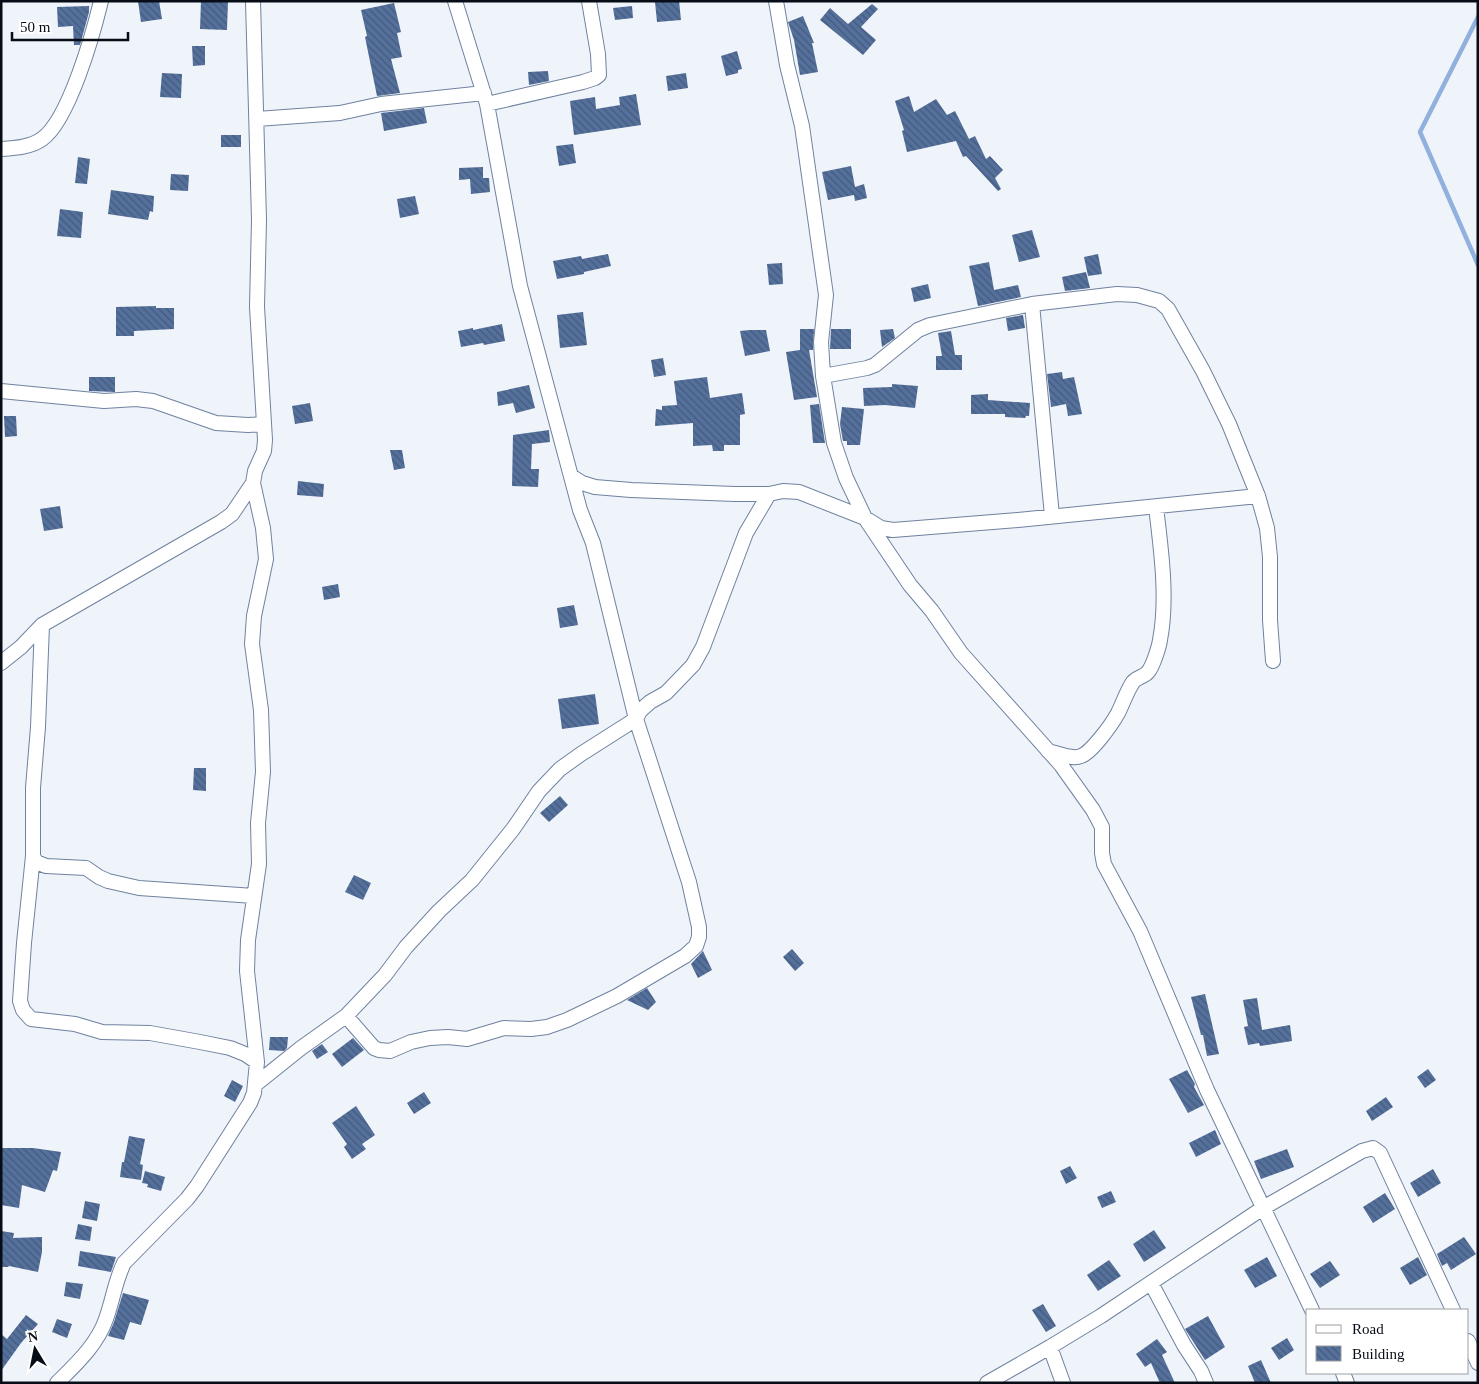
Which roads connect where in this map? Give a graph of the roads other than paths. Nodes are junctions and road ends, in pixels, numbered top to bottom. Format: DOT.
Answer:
graph roads {
  1 [pos="101,1"];
  2 [pos="254,1"];
  3 [pos="455,1"];
  4 [pos="589,1"];
  5 [pos="776,1"];
  6 [pos="485,98"];
  7 [pos="257,119"];
  8 [pos="1,149"];
  9 [pos="1032,304"];
  10 [pos="823,376"];
  11 [pos="1,392"];
  12 [pos="264,424"];
  13 [pos="571,476"];
  14 [pos="254,483"];
  15 [pos="769,494"];
  16 [pos="1258,496"];
  17 [pos="1156,506"];
  18 [pos="1052,516"];
  19 [pos="865,518"];
  20 [pos="42,625"];
  21 [pos="1273,661"];
  22 [pos="1,663"];
  23 [pos="636,719"];
  24 [pos="1048,750"];
  25 [pos="33,856"];
  26 [pos="254,896"];
  27 [pos="346,1016"];
  28 [pos="257,1062"];
  29 [pos="256,1084"];
  30 [pos="1263,1208"];
  31 [pos="1151,1283"];
  32 [pos="1312,1309"];
  33 [pos="1453,1309"];
  34 [pos="1469,1344"];
  35 [pos="1050,1347"];
  36 [pos="1478,1363"];
  37 [pos="57,1383"];
  38 [pos="987,1383"];
  39 [pos="1063,1383"];
  40 [pos="1206,1383"];
  1 -- 8 [label="street"];
  2 -- 7 [label="street"];
  3 -- 6 [label="street"];
  4 -- 6 [label="street"];
  5 -- 10 [label="street"];
  6 -- 7 [label="street"];
  6 -- 13 [label="street"];
  7 -- 12 [label="street"];
  9 -- 10 [label="street"];
  9 -- 16 [label="street"];
  9 -- 18 [label="street"];
  10 -- 19 [label="street"];
  11 -- 12 [label="street"];
  12 -- 14 [label="street"];
  13 -- 15 [label="street"];
  13 -- 23 [label="street"];
  14 -- 20 [label="street"];
  14 -- 26 [label="street"];
  15 -- 19 [label="street"];
  15 -- 23 [label="street"];
  16 -- 17 [label="street"];
  16 -- 21 [label="street"];
  17 -- 18 [label="street"];
  17 -- 24 [label="street"];
  18 -- 19 [label="street"];
  19 -- 24 [label="street"];
  20 -- 22 [label="street"];
  20 -- 25 [label="street"];
  23 -- 27 [label="street"];
  23 -- 27 [label="street"];
  24 -- 30 [label="street"];
  25 -- 26 [label="street"];
  25 -- 28 [label="street"];
  26 -- 28 [label="street"];
  27 -- 29 [label="street"];
  28 -- 29 [label="street"];
  29 -- 37 [label="street"];
  30 -- 31 [label="street"];
  30 -- 32 [label="street"];
  30 -- 33 [label="street"];
  31 -- 35 [label="street"];
  31 -- 40 [label="street"];
  34 -- 36 [label="street"];
  35 -- 38 [label="street"];
  35 -- 39 [label="street"];
}
